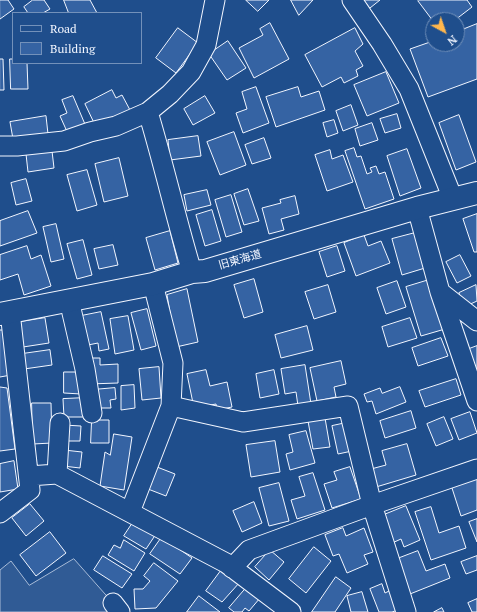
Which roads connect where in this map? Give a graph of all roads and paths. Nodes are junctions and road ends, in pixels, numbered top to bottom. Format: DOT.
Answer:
graph roads {
  1 [pos="215,0"];
  2 [pos="352,0"];
  3 [pos="148,112"];
  4 [pos="0,146"];
  5 [pos="477,193"];
  6 [pos="453,199"];
  7 [pos="417,208"];
  8 [pos="192,272"];
  9 [pos="153,284"];
  10 [pos="440,292"];
  11 [pos="70,300"];
  12 [pos="5,313"];
  13 [pos="477,321"];
  14 [pos="477,401"];
  15 [pos="171,406"];
  16 [pos="92,413"];
  17 [pos="60,423"];
  18 [pos="477,469"];
  19 [pos="57,474"];
  20 [pos="30,476"];
  21 [pos="372,505"];
  22 [pos="130,512"];
  23 [pos="0,513"];
  24 [pos="232,568"];
  25 [pos="291,612"];
  26 [pos="406,612"];
  1 -- 3 [label="street"];
  2 -- 6 [label="street"];
  3 -- 4 [label="street"];
  3 -- 8 [label="street"];
  5 -- 6 [label="street, 旧東海道"];
  6 -- 7 [label="street, 旧東海道"];
  7 -- 8 [label="street, 旧東海道"];
  7 -- 10 [label="street"];
  8 -- 9 [label="street, 旧東海道"];
  9 -- 11 [label="street, 旧東海道"];
  9 -- 15 [label="street"];
  10 -- 13 [label="street"];
  10 -- 14 [label="street"];
  11 -- 12 [label="street, 旧東海道"];
  11 -- 16 [label="street"];
  12 -- 20 [label="street"];
  15 -- 21 [label="street"];
  15 -- 22 [label="street"];
  17 -- 19 [label="street"];
  18 -- 21 [label="street"];
  19 -- 20 [label="street"];
  19 -- 22 [label="street"];
  20 -- 23 [label="street"];
  21 -- 24 [label="street"];
  21 -- 26 [label="street"];
  22 -- 24 [label="street"];
  24 -- 25 [label="street"];
}
